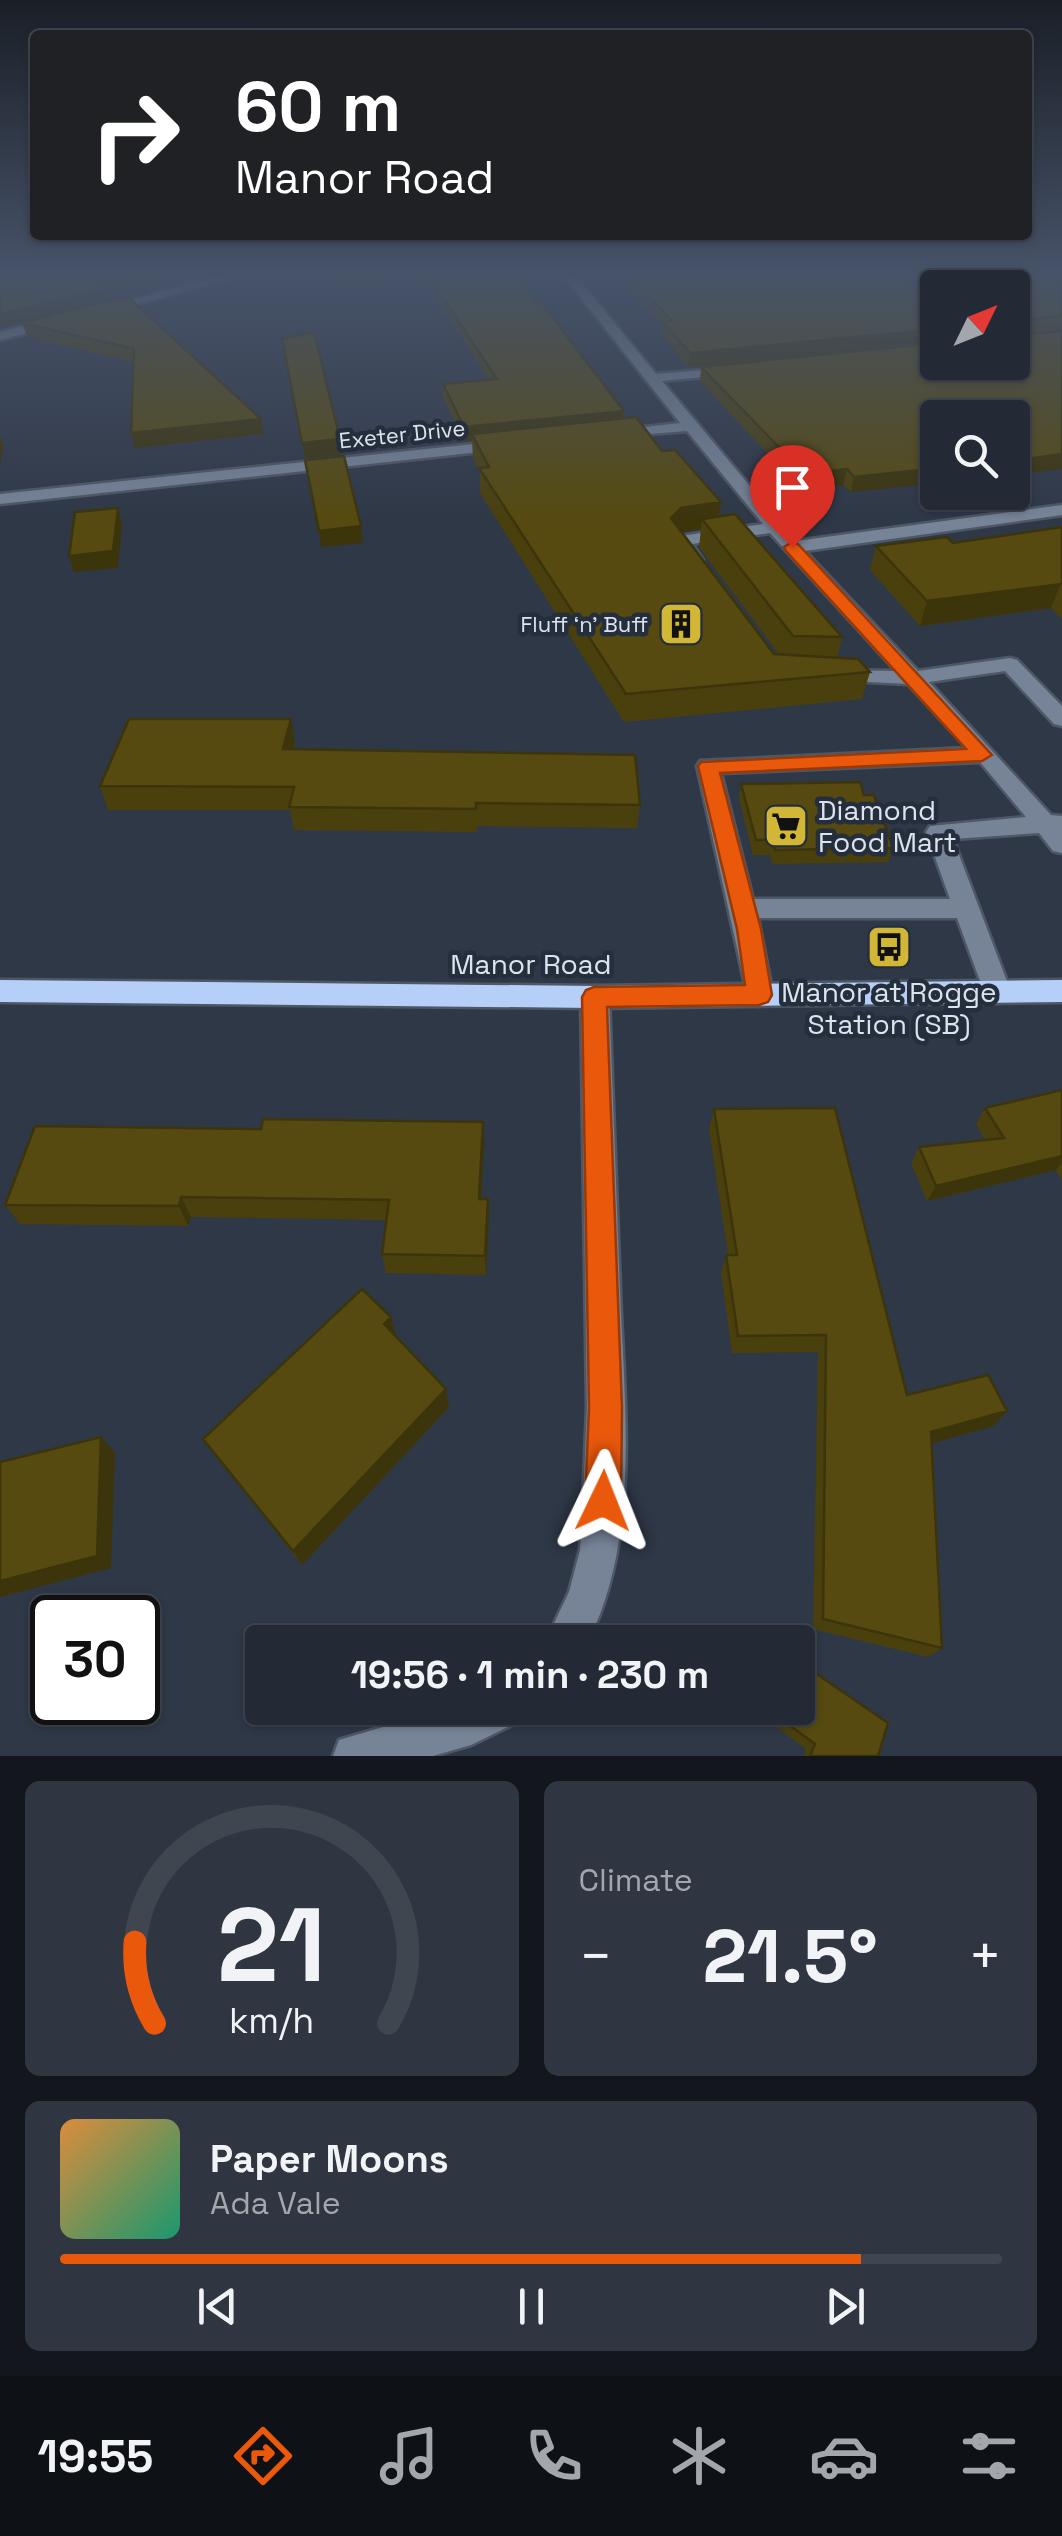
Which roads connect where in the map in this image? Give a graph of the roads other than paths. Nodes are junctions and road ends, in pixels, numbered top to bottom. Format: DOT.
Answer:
graph roads {
  1 [pos="636,356"];
  2 [pos="752,368"];
  3 [pos="654,378"];
  4 [pos="689,426"];
  5 [pos="605,435"];
  6 [pos="527,443"];
  7 [pos="0,499"];
  8 [pos="1062,510"];
  9 [pos="774,527"];
  10 [pos="792,547"];
  11 [pos="702,571"];
  12 [pos="818,676"];
  13 [pos="912,678"];
  14 [pos="1062,719"];
  15 [pos="982,755"];
  16 [pos="1057,831"];
  17 [pos="965,908"];
  18 [pos="743,910"];
  19 [pos="0,991"];
  20 [pos="1062,991"];
  21 [pos="996,992"];
  22 [pos="759,995"];
  23 [pos="594,997"];
  24 [pos="574,1625"];
  25 [pos="463,1725"];
  26 [pos="355,1756"];
  1 -- 3 [label="street"];
  2 -- 3 [label="street"];
  3 -- 4 [label="street"];
  4 -- 5 [label="street"];
  4 -- 9 [label="street"];
  6 -- 7 [label="street, Exeter Drive"];
  8 -- 10 [label="street"];
  9 -- 10 [label="street"];
  9 -- 11 [label="street"];
  10 -- 13 [label="street"];
  12 -- 13 [label="street"];
  13 -- 14 [label="street"];
  13 -- 15 [label="street"];
  15 -- 16 [label="street"];
  15 -- 18 [label="street"];
  16 -- 17 [label="street"];
  17 -- 18 [label="street"];
  17 -- 21 [label="street"];
  18 -- 22 [label="street"];
  19 -- 23 [label="main road, Manor Road"];
  20 -- 21 [label="main road, Manor Road"];
  21 -- 22 [label="main road, Manor Road"];
  22 -- 23 [label="main road, Manor Road"];
  23 -- 24 [label="street"];
  25 -- 26 [label="street"];
}
